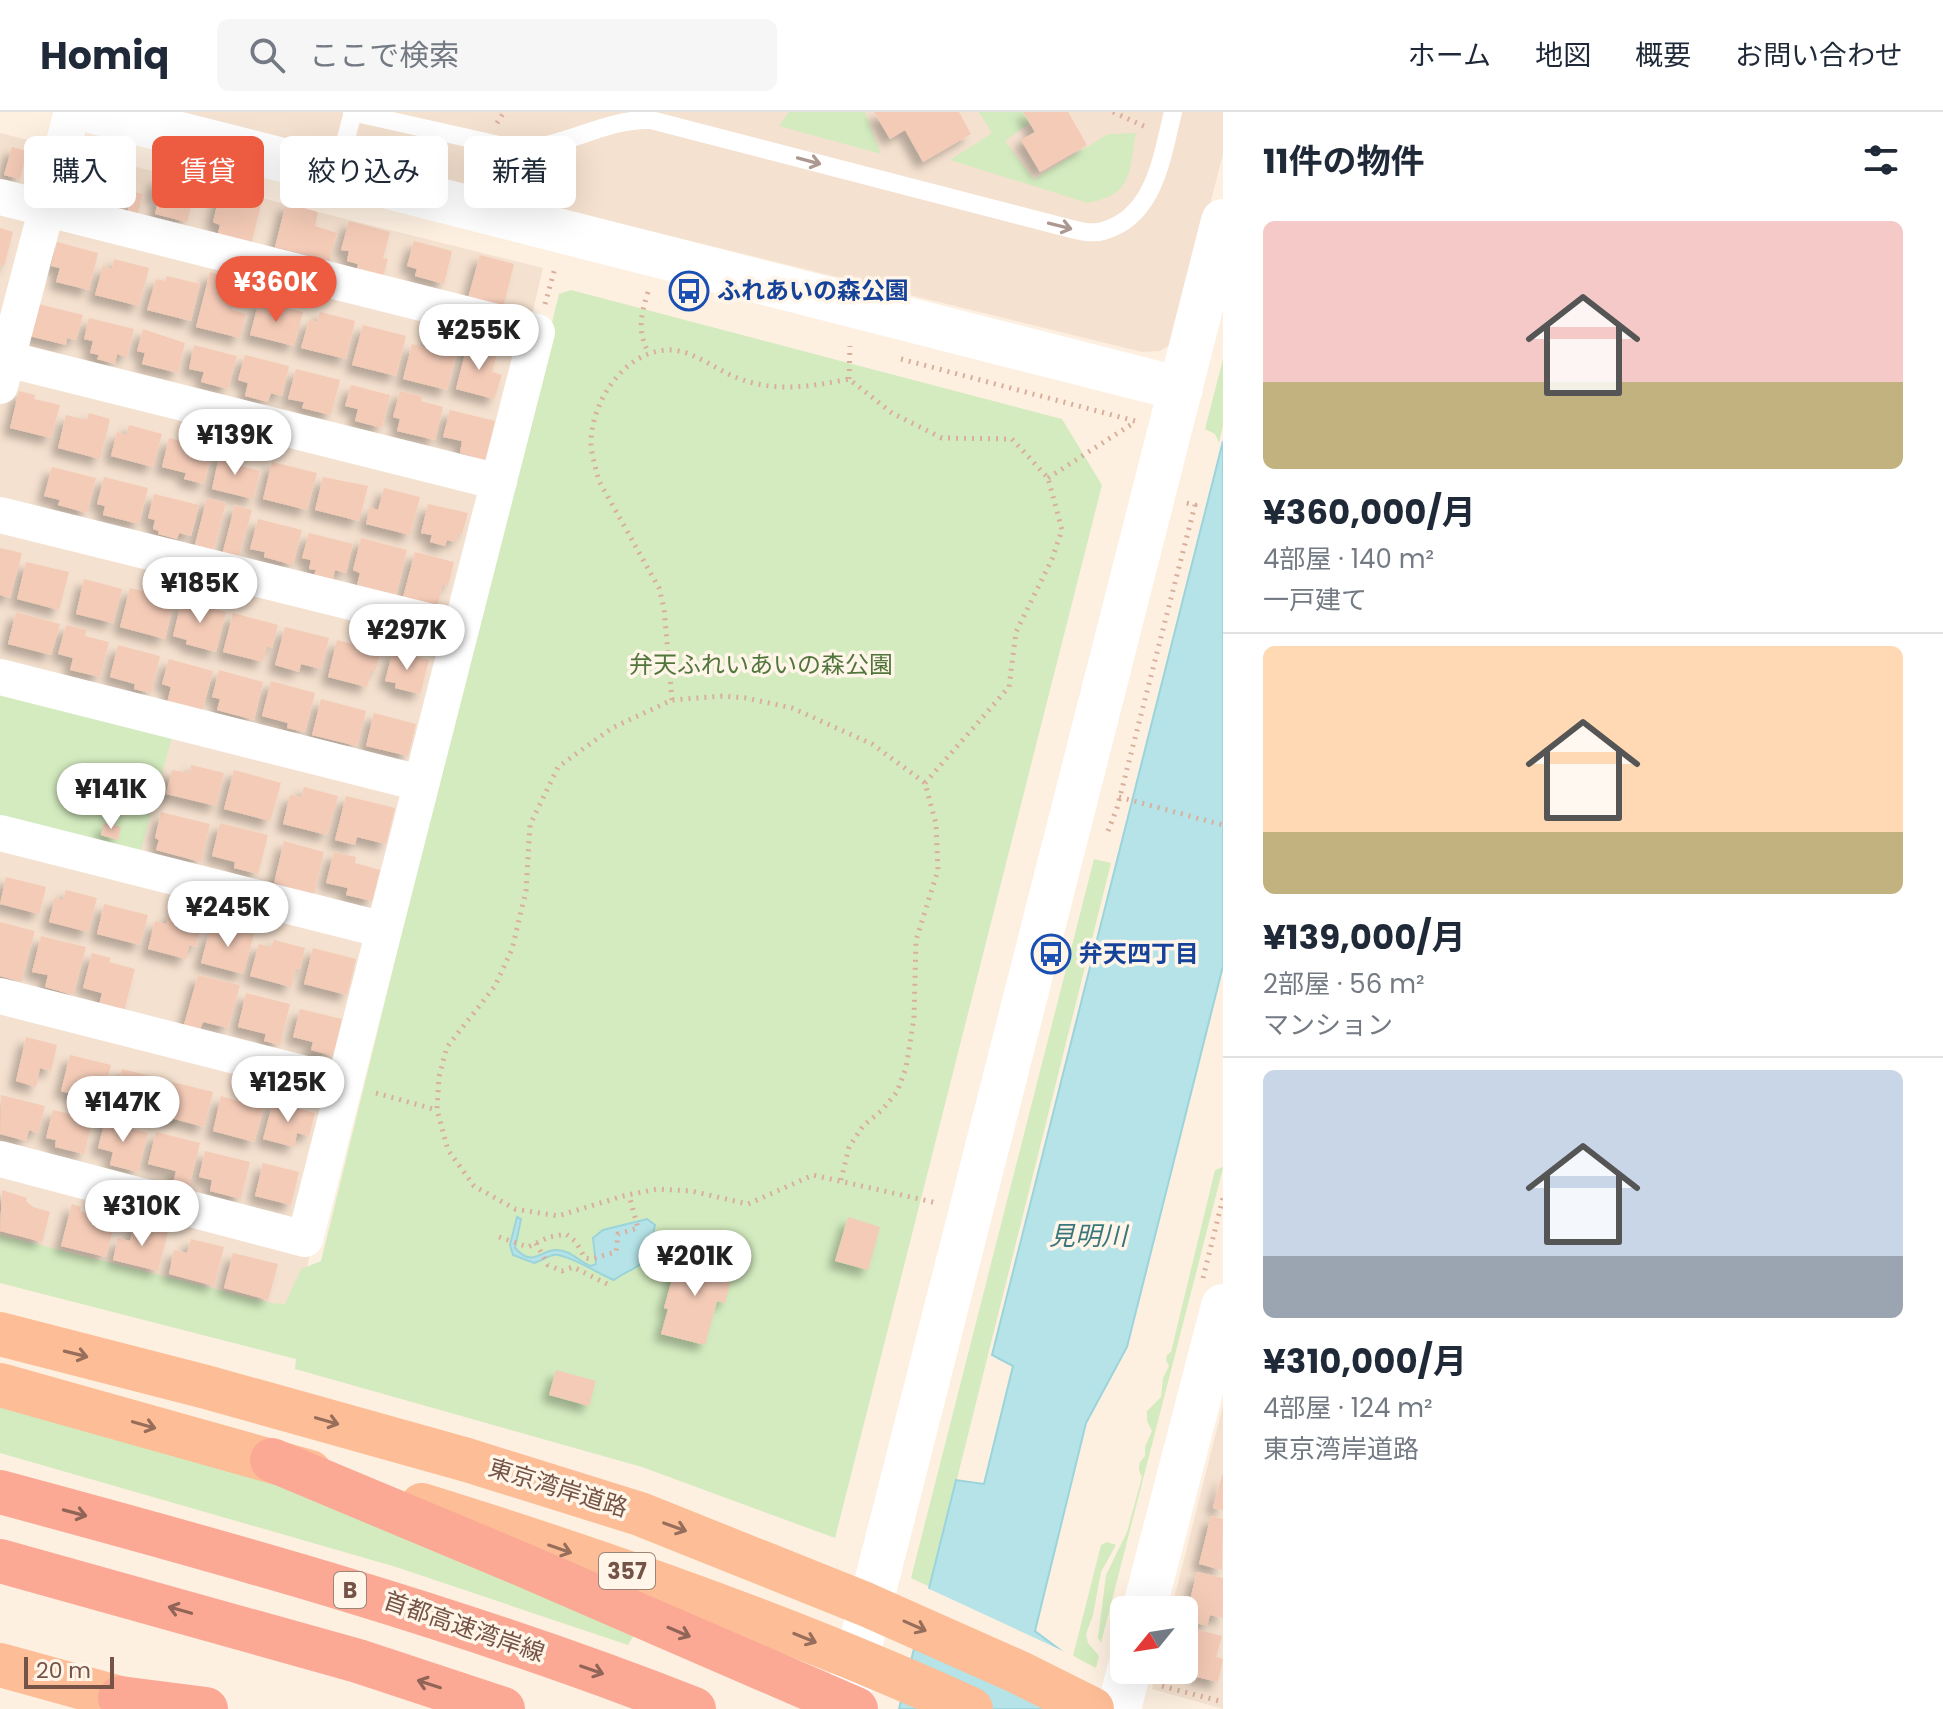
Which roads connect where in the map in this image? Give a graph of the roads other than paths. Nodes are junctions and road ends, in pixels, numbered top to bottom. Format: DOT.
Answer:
graph roads {
  1 [pos="72,112"];
  2 [pos="94,112"];
  3 [pos="352,112"];
  4 [pos="1173,112"];
  5 [pos="66,136"];
  6 [pos="346,136"];
  7 [pos="280,159"];
  8 [pos="0,197"];
  9 [pos="448,201"];
  10 [pos="24,203"];
  11 [pos="46,208"];
  12 [pos="1223,221"];
  13 [pos="4,372"];
  14 [pos="1181,389"];
  15 [pos="499,482"];
  16 [pos="0,515"];
  17 [pos="460,629"];
  18 [pos="0,677"];
  19 [pos="420,783"];
  20 [pos="0,833"];
  21 [pos="384,930"];
  22 [pos="0,996"];
  23 [pos="345,1084"];
  24 [pos="0,1159"];
  25 [pos="1223,1306"];
  26 [pos="0,1334"];
  27 [pos="7,1387"];
  28 [pos="272,1460"];
  29 [pos="0,1492"];
  30 [pos="0,1561"];
  31 [pos="1148,1596"];
  32 [pos="0,1665"];
  33 [pos="139,1703"];
  34 [pos="206,1709"];
  35 [pos="503,1709"];
  36 [pos="694,1709"];
  37 [pos="844,1709"];
  38 [pos="856,1709"];
  39 [pos="971,1709"];
  40 [pos="1092,1709"];
  1 -- 5 [label="street"];
  2 -- 7 [label="street"];
  3 -- 4 [label="lane, one-way"];
  3 -- 6 [label="lane"];
  8 -- 10 [label="street"];
  9 -- 14 [label="street"];
  11 -- 13 [label="street"];
  11 -- 15 [label="street"];
  12 -- 14 [label="street"];
  13 -- 15 [label="street"];
  14 -- 37 [label="street"];
  15 -- 17 [label="street"];
  16 -- 17 [label="street"];
  17 -- 19 [label="street"];
  18 -- 19 [label="street"];
  19 -- 21 [label="street"];
  20 -- 21 [label="street"];
  21 -- 23 [label="street"];
  22 -- 23 [label="street"];
  23 -- 24 [label="street"];
  25 -- 31 [label="street"];
  26 -- 40 [label="highway, 東京湾岸道路 / 357, one-way"];
  27 -- 28 [label="highway, 357, one-way"];
  28 -- 38 [label="highway, one-way"];
  28 -- 39 [label="highway, 357, one-way"];
  29 -- 36 [label="highway, 首都高速湾岸線 / B, one-way"];
  35 -- 30 [label="highway, one-way"];
  32 -- 33 [label="highway"];
  33 -- 34 [label="highway"];
}
